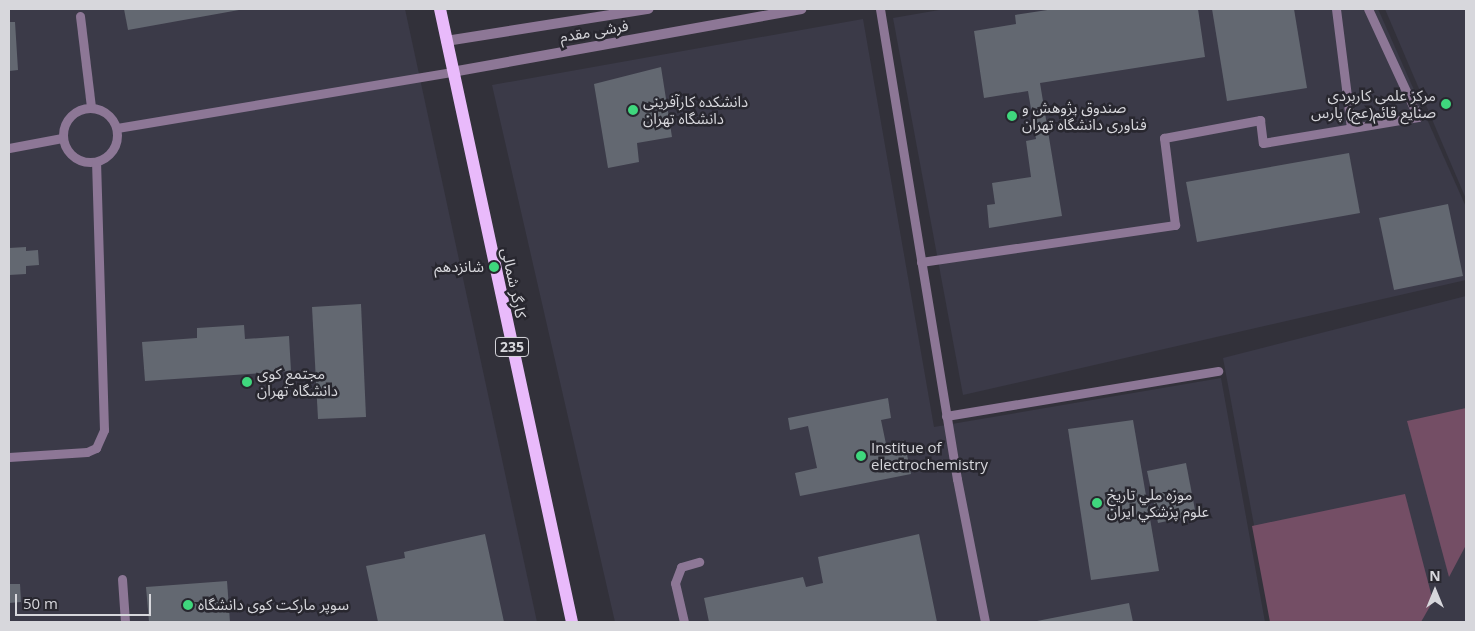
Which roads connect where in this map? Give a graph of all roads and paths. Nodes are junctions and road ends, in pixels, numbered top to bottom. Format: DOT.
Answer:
graph roads {
  1 [pos="440,9"];
  2 [pos="648,9"];
  3 [pos="801,9"];
  4 [pos="880,9"];
  5 [pos="1336,9"];
  6 [pos="1368,9"];
  7 [pos="80,16"];
  8 [pos="446,41"];
  9 [pos="452,72"];
  10 [pos="91,107"];
  11 [pos="1351,127"];
  12 [pos="117,128"];
  13 [pos="62,138"];
  14 [pos="9,148"];
  15 [pos="96,162"];
  16 [pos="921,262"];
  17 [pos="1218,372"];
  18 [pos="946,416"];
  19 [pos="9,457"];
  20 [pos="699,562"];
  21 [pos="122,579"];
  22 [pos="125,622"];
  23 [pos="572,622"];
  24 [pos="684,622"];
  25 [pos="985,622"];
  1 -- 8 [label="main road, کارگر شمالی / 235"];
  2 -- 8 [label="street, فرشی مقدم"];
  3 -- 9 [label="street, فرشی مقدم"];
  4 -- 16 [label="lane"];
  5 -- 11 [label="lane"];
  6 -- 11 [label="lane"];
  7 -- 10 [label="lane"];
  8 -- 9 [label="main road, کارگر شمالی / 235"];
  9 -- 12 [label="lane"];
  9 -- 23 [label="main road, کارگر شمالی / 235"];
  10 -- 12 [label="lane"];
  10 -- 13 [label="lane"];
  11 -- 16 [label="lane"];
  12 -- 15 [label="lane"];
  13 -- 14 [label="lane"];
  13 -- 15 [label="lane"];
  15 -- 19 [label="lane"];
  16 -- 18 [label="lane"];
  17 -- 18 [label="lane"];
  18 -- 25 [label="lane"];
  20 -- 24 [label="lane"];
  21 -- 22 [label="lane"];
}
